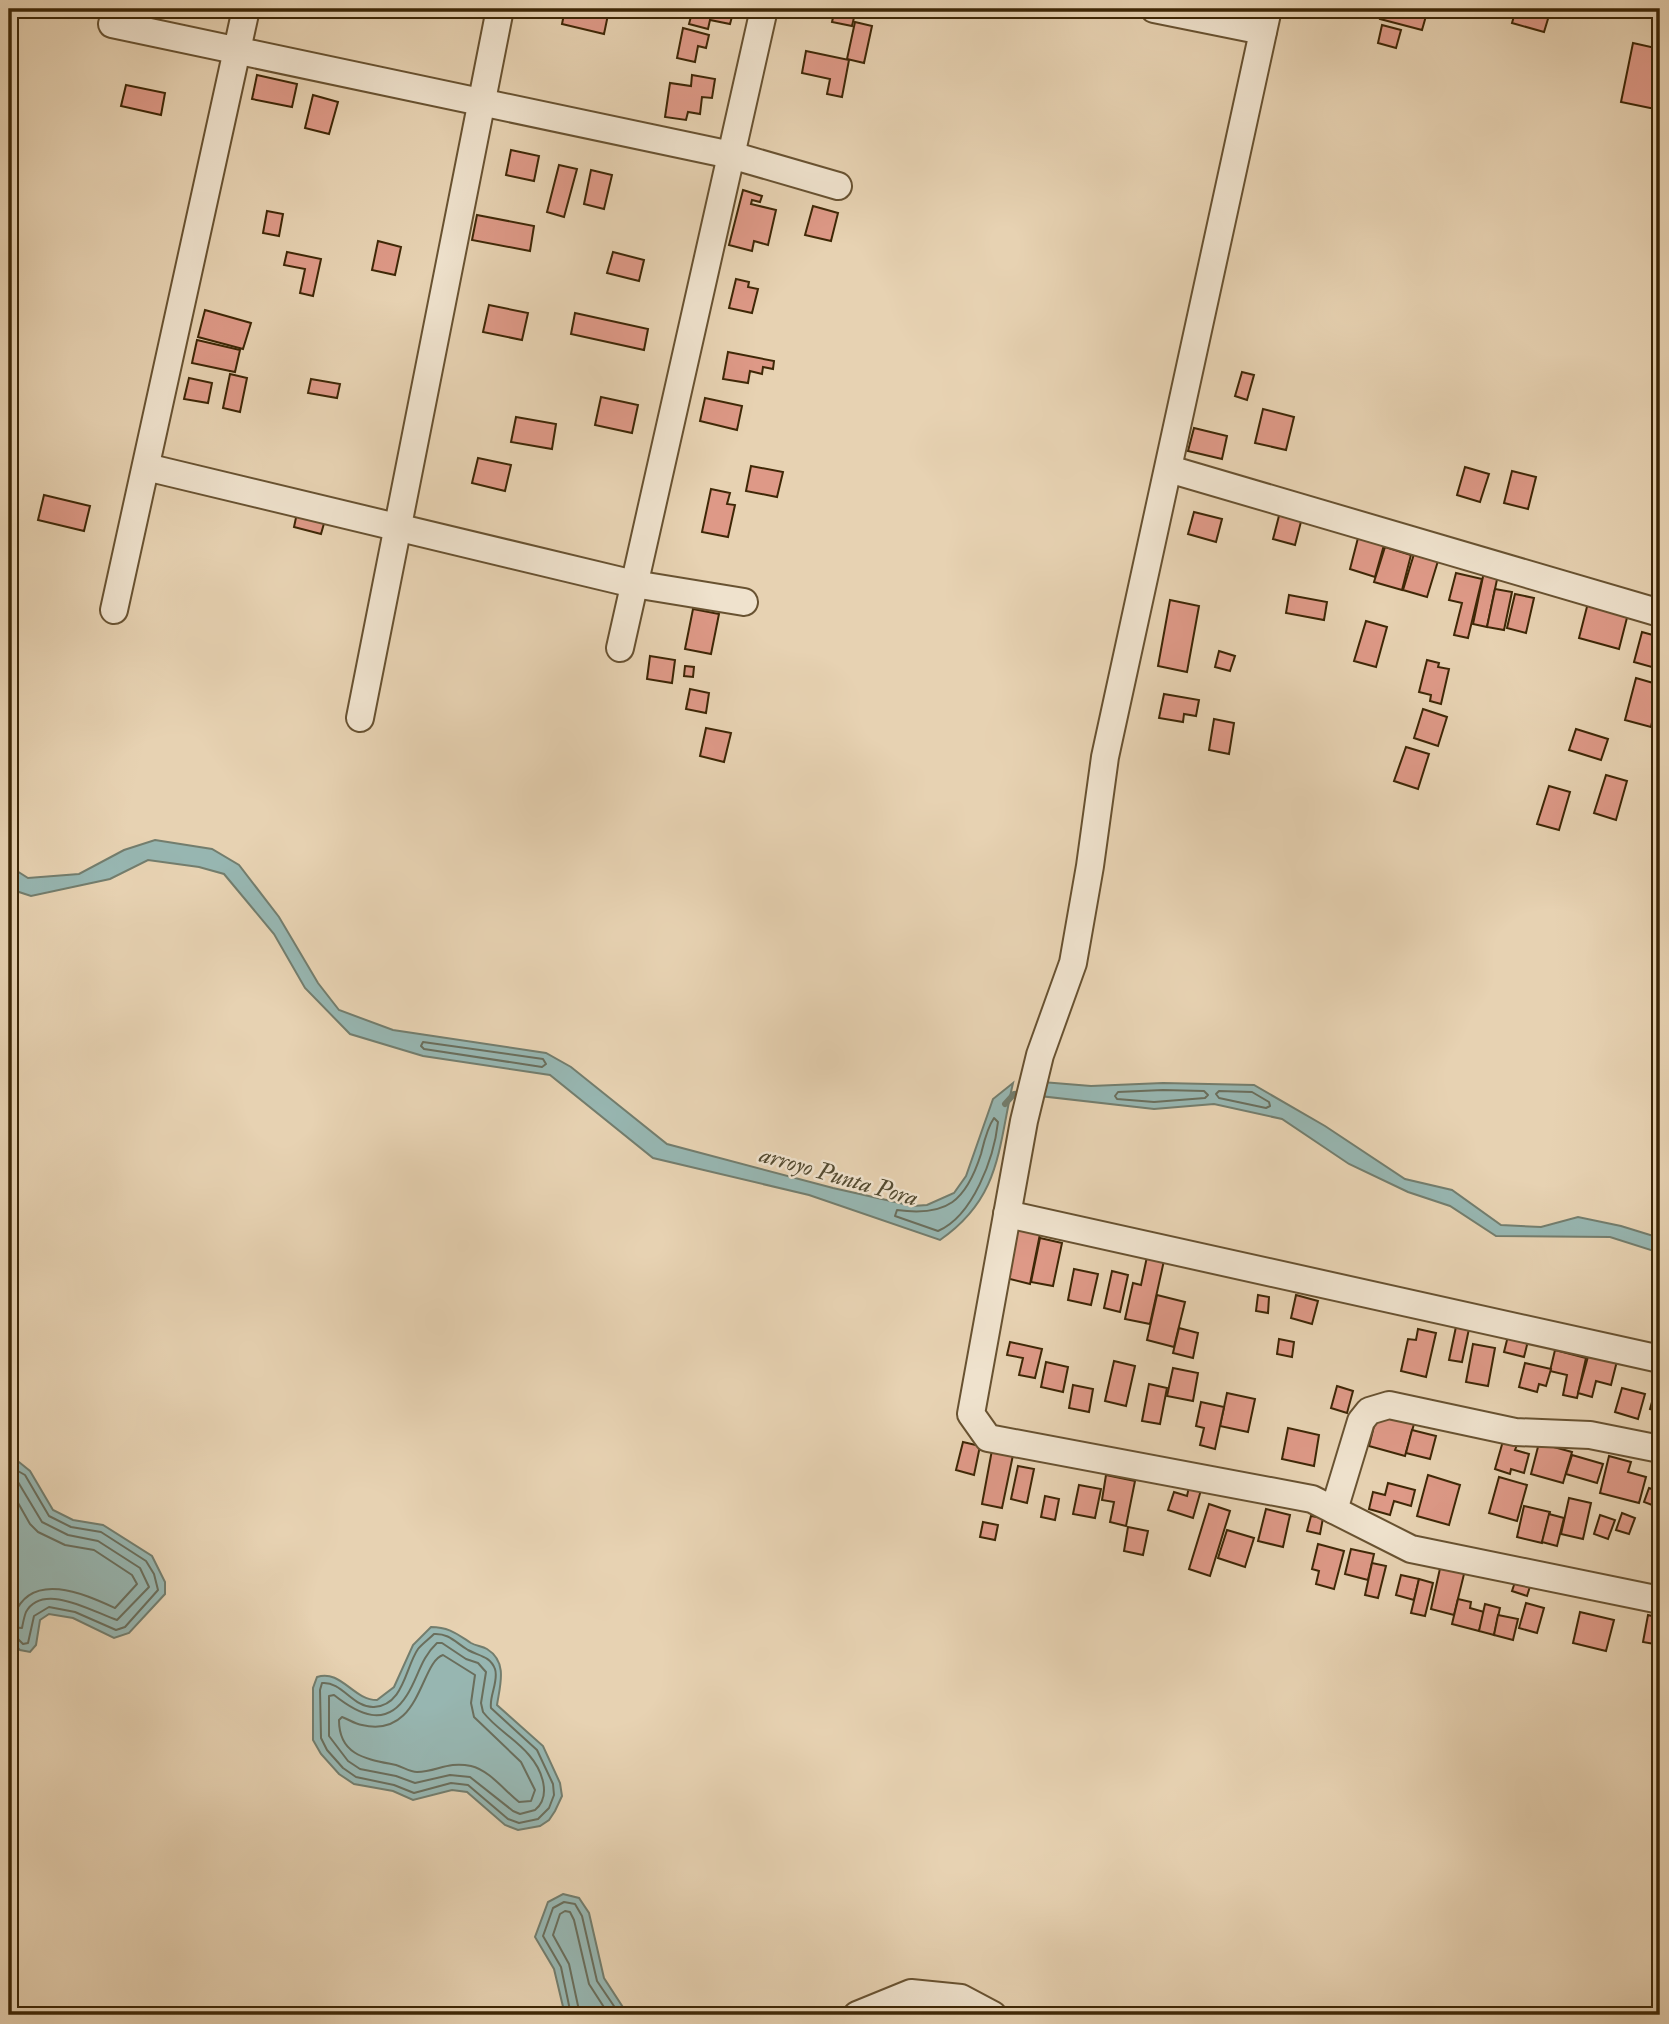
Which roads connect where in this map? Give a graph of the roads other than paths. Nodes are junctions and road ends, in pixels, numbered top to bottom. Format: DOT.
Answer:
graph roads {
  1 [pos="246,9"];
  2 [pos="500,9"];
  3 [pos="764,9"];
  4 [pos="1154,9"];
  5 [pos="1266,20"];
  6 [pos="112,24"];
  7 [pos="237,51"];
  8 [pos="482,102"];
  9 [pos="731,155"];
  10 [pos="838,186"];
  11 [pos="146,467"];
  12 [pos="1169,469"];
  13 [pos="398,527"];
  14 [pos="634,584"];
  15 [pos="744,602"];
  16 [pos="114,610"];
  17 [pos="1660,613"];
  18 [pos="620,648"];
  19 [pos="360,718"];
  20 [pos="1007,1214"];
  21 [pos="1660,1359"];
  22 [pos="1660,1449"];
  23 [pos="1334,1510"];
  24 [pos="1660,1600"];
  25 [pos="857,2015"];
  26 [pos="993,2015"];
  1 -- 7 [label="street"];
  2 -- 8 [label="street"];
  3 -- 9 [label="street"];
  4 -- 5 [label="street"];
  5 -- 12 [label="street"];
  6 -- 7 [label="street"];
  7 -- 8 [label="street"];
  7 -- 11 [label="street"];
  8 -- 9 [label="street"];
  8 -- 13 [label="street"];
  9 -- 10 [label="street"];
  9 -- 14 [label="street"];
  11 -- 13 [label="street"];
  11 -- 16 [label="street"];
  12 -- 17 [label="street"];
  12 -- 20 [label="street"];
  13 -- 14 [label="street"];
  13 -- 19 [label="street"];
  14 -- 15 [label="street"];
  14 -- 18 [label="street"];
  20 -- 21 [label="street"];
  20 -- 23 [label="street"];
  22 -- 23 [label="street"];
  23 -- 24 [label="street"];
  25 -- 26 [label="street"];
}
